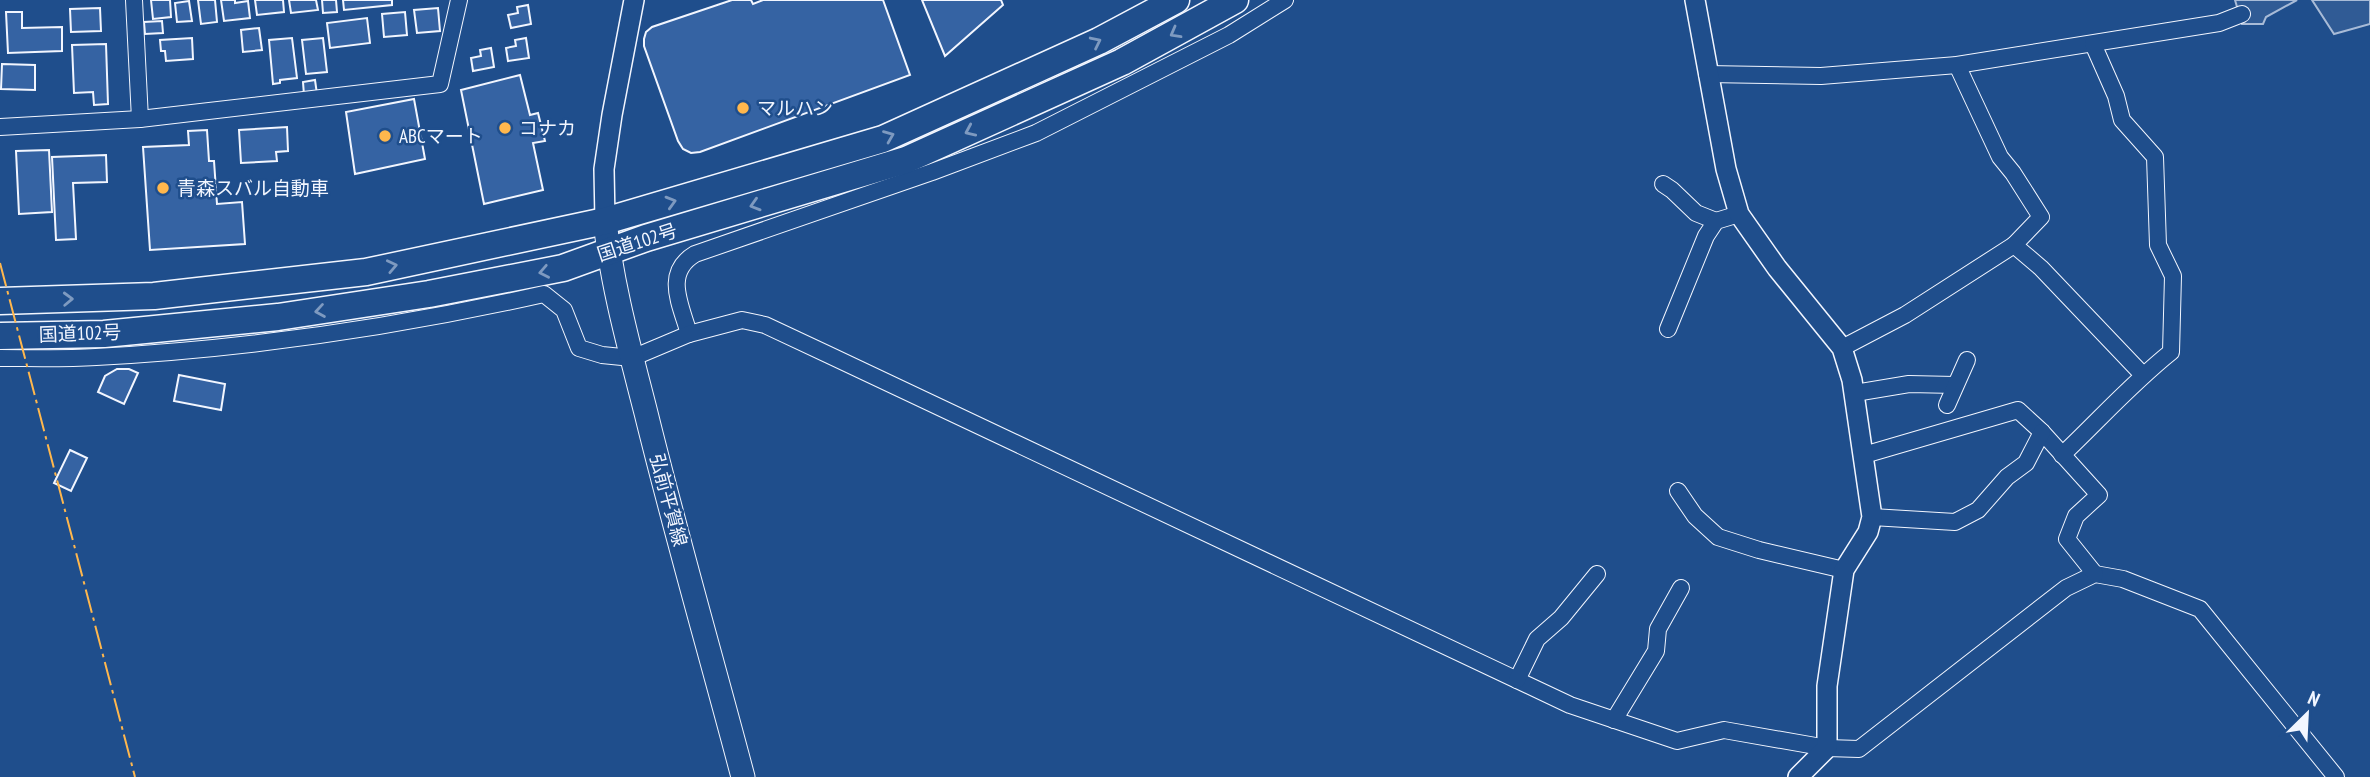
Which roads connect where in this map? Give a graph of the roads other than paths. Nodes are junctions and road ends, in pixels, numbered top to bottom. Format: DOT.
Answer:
graph roads {
  1 [pos="134,0"];
  2 [pos="458,0"];
  3 [pos="634,0"];
  4 [pos="1176,0"];
  5 [pos="1235,0"];
  6 [pos="1286,0"];
  7 [pos="1695,0"];
  8 [pos="2242,14"];
  9 [pos="2093,44"];
  10 [pos="1957,65"];
  11 [pos="1707,74"];
  12 [pos="140,120"];
  13 [pos="0,127"];
  14 [pos="1663,184"];
  15 [pos="1739,215"];
  16 [pos="606,221"];
  17 [pos="1716,221"];
  18 [pos="2014,245"];
  19 [pos="608,250"];
  20 [pos="0,301"];
  21 [pos="1668,329"];
  22 [pos="689,334"];
  23 [pos="0,335"];
  24 [pos="1842,348"];
  25 [pos="0,358"];
  26 [pos="632,358"];
  27 [pos="1967,360"];
  28 [pos="2143,375"];
  29 [pos="1955,385"];
  30 [pos="1855,393"];
  31 [pos="1947,405"];
  32 [pos="2042,432"];
  33 [pos="1864,455"];
  34 [pos="2062,455"];
  35 [pos="1678,491"];
  36 [pos="1872,517"];
  37 [pos="1844,570"];
  38 [pos="1597,573"];
  39 [pos="2095,574"];
  40 [pos="1681,588"];
  41 [pos="1517,680"];
  42 [pos="1614,720"];
  43 [pos="1827,748"];
  44 [pos="743,777"];
  45 [pos="1798,777"];
  46 [pos="2336,777"];
  1 -- 12 [label="street"];
  2 -- 12 [label="street"];
  3 -- 16 [label="street"];
  16 -- 4 [label="highway, 国道102号, one-way"];
  5 -- 19 [label="highway, 国道102号, one-way"];
  6 -- 22 [label="street"];
  7 -- 11 [label="street"];
  8 -- 9 [label="street"];
  9 -- 10 [label="street"];
  9 -- 28 [label="street"];
  10 -- 11 [label="street"];
  10 -- 18 [label="street"];
  11 -- 15 [label="street"];
  12 -- 13 [label="street"];
  14 -- 17 [label="street"];
  15 -- 17 [label="street"];
  15 -- 24 [label="street"];
  16 -- 19 [label="main road, 弘前平賀線"];
  20 -- 16 [label="highway, 国道102号, one-way"];
  17 -- 21 [label="street"];
  18 -- 24 [label="street"];
  18 -- 28 [label="street"];
  19 -- 23 [label="highway, 国道102号, one-way"];
  19 -- 26 [label="main road, 弘前平賀線"];
  22 -- 26 [label="street"];
  22 -- 41 [label="street"];
  24 -- 30 [label="street"];
  25 -- 26 [label="street"];
  26 -- 44 [label="main road, 弘前平賀線"];
  27 -- 29 [label="street"];
  28 -- 34 [label="street"];
  29 -- 30 [label="street"];
  29 -- 31 [label="street"];
  30 -- 33 [label="street"];
  32 -- 33 [label="street"];
  32 -- 34 [label="street"];
  32 -- 36 [label="street"];
  33 -- 36 [label="street"];
  34 -- 39 [label="street"];
  35 -- 37 [label="street"];
  36 -- 37 [label="street"];
  37 -- 43 [label="street"];
  38 -- 41 [label="street"];
  39 -- 43 [label="street"];
  39 -- 46 [label="street"];
  40 -- 42 [label="street"];
  41 -- 42 [label="street"];
  42 -- 43 [label="street"];
  43 -- 45 [label="street"];
}
